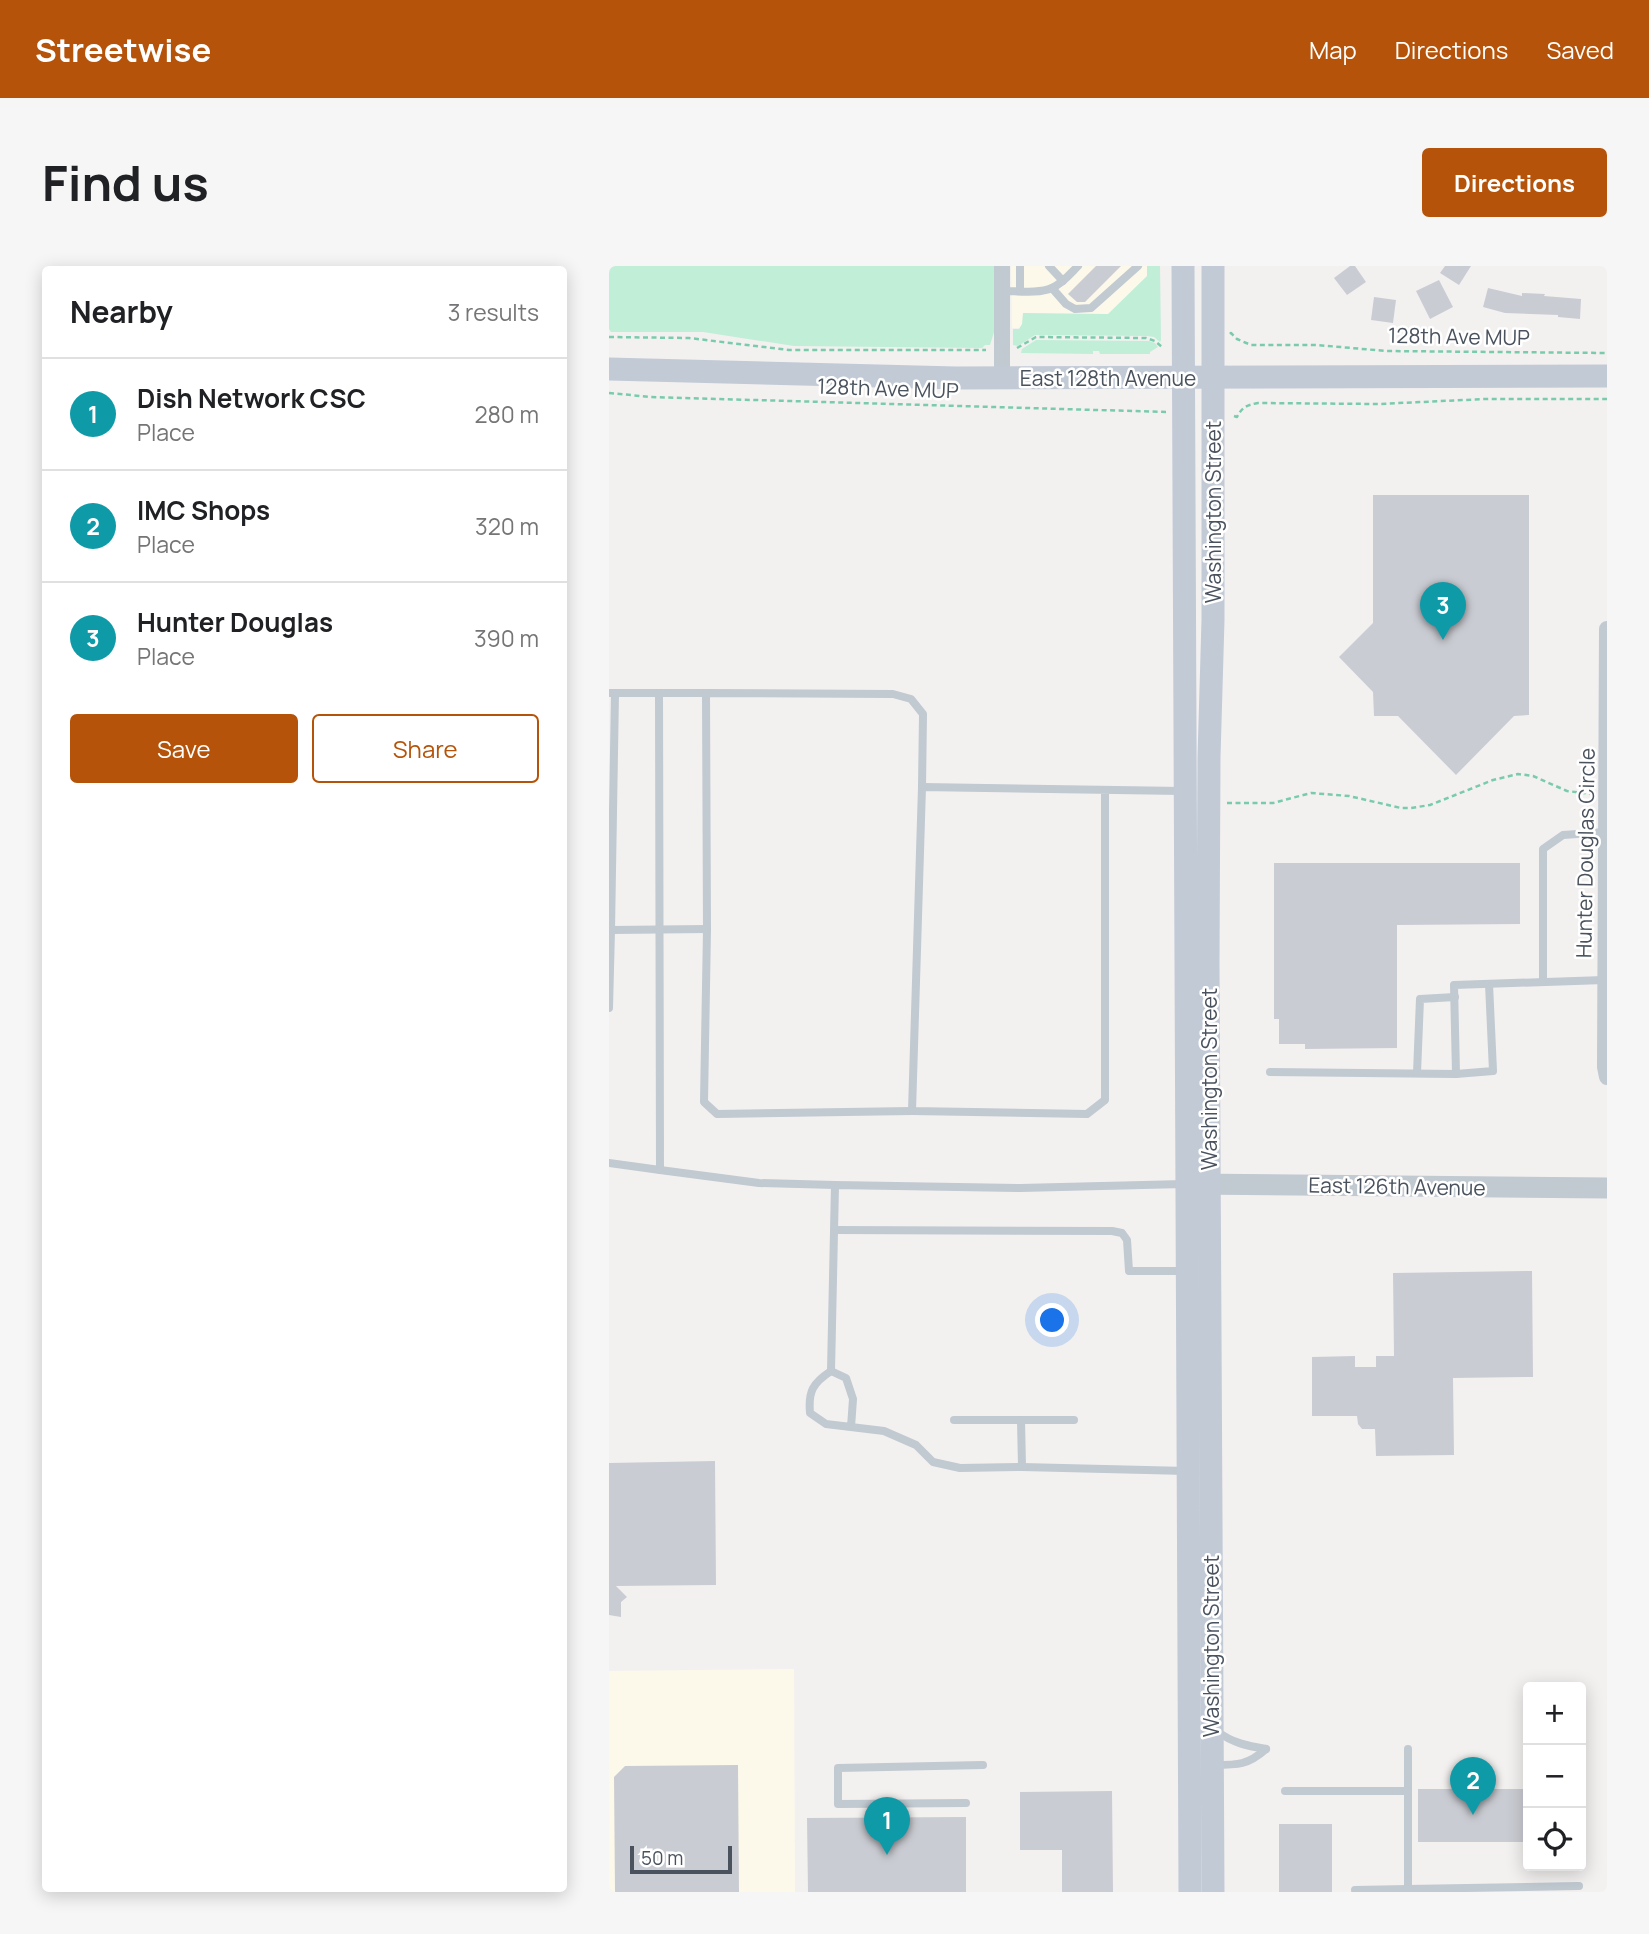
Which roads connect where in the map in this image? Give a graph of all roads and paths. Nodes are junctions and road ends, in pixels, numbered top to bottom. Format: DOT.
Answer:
graph roads {
  1 [pos="1002,266"];
  2 [pos="1020,266"];
  3 [pos="1049,266"];
  4 [pos="1078,266"];
  5 [pos="1138,266"];
  6 [pos="1183,266"];
  7 [pos="1213,266"];
  8 [pos="1063,281"];
  9 [pos="1052,288"];
  10 [pos="1002,291"];
  11 [pos="1020,291"];
  12 [pos="1231,333"];
  13 [pos="609,337"];
  14 [pos="1162,347"];
  15 [pos="1016,349"];
  16 [pos="986,350"];
  17 [pos="1607,353"];
  18 [pos="609,369"];
  19 [pos="1607,376"];
  20 [pos="1002,378"];
  21 [pos="1184,378"];
  22 [pos="1214,378"];
  23 [pos="609,393"];
  24 [pos="1607,398"];
  25 [pos="1166,412"];
  26 [pos="1234,416"];
  27 [pos="1607,629"];
  28 [pos="612,693"];
  29 [pos="659,693"];
  30 [pos="706,693"];
  31 [pos="922,787"];
  32 [pos="1105,790"];
  33 [pos="1185,791"];
  34 [pos="1596,795"];
  35 [pos="1223,803"];
  36 [pos="1606,832"];
  37 [pos="658,929"];
  38 [pos="707,929"];
  39 [pos="611,930"];
  40 [pos="1604,980"];
  41 [pos="1543,982"];
  42 [pos="1489,984"];
  43 [pos="1455,997"];
  44 [pos="609,1008"];
  45 [pos="1270,1072"];
  46 [pos="1417,1073"];
  47 [pos="1456,1074"];
  48 [pos="1607,1077"];
  49 [pos="912,1111"];
  50 [pos="609,1163"];
  51 [pos="660,1170"];
  52 [pos="1198,1184"];
  53 [pos="835,1185"];
  54 [pos="1607,1188"];
  55 [pos="835,1230"];
  56 [pos="1187,1271"];
  57 [pos="831,1371"];
  58 [pos="954,1420"];
  59 [pos="1021,1420"];
  60 [pos="1074,1420"];
  61 [pos="851,1427"];
  62 [pos="1022,1467"];
  63 [pos="1200,1469"];
  64 [pos="1212,1726"];
  65 [pos="1408,1749"];
  66 [pos="983,1765"];
  67 [pos="1201,1765"];
  68 [pos="1285,1791"];
  69 [pos="1408,1791"];
  70 [pos="967,1803"];
  71 [pos="1579,1886"];
  72 [pos="1408,1889"];
  73 [pos="1355,1890"];
  74 [pos="1190,1892"];
  75 [pos="1213,1892"];
  1 -- 10 [label="street"];
  2 -- 11 [label="lane"];
  3 -- 8 [label="lane"];
  4 -- 8 [label="lane"];
  5 -- 9 [label="lane"];
  6 -- 21 [label="main road, Washington Street"];
  7 -- 22 [label="main road, Washington Street"];
  8 -- 9 [label="lane"];
  9 -- 11 [label="lane"];
  10 -- 11 [label="lane"];
  10 -- 20 [label="street"];
  12 -- 17 [label="path, 128th Ave MUP"];
  13 -- 16 [label="path, 128th Ave MUP"];
  14 -- 15 [label="path"];
  18 -- 20 [label="main road, East 128th Avenue"];
  19 -- 22 [label="main road, East 128th Avenue"];
  20 -- 21 [label="main road, East 128th Avenue"];
  21 -- 22 [label="main road, East 128th Avenue"];
  21 -- 33 [label="main road, Washington Street"];
  22 -- 52 [label="main road, Washington Street"];
  23 -- 25 [label="path, 128th Ave MUP"];
  24 -- 26 [label="path"];
  27 -- 36 [label="street, Hunter Douglas Circle"];
  28 -- 29 [label="lane"];
  28 -- 39 [label="lane"];
  29 -- 30 [label="lane"];
  29 -- 37 [label="lane"];
  30 -- 31 [label="lane"];
  30 -- 38 [label="lane"];
  31 -- 32 [label="lane"];
  31 -- 49 [label="lane"];
  32 -- 33 [label="lane"];
  32 -- 49 [label="lane"];
  33 -- 52 [label="main road, Washington Street"];
  34 -- 35 [label="path"];
  36 -- 40 [label="street, Hunter Douglas Circle"];
  36 -- 41 [label="lane"];
  37 -- 38 [label="lane"];
  37 -- 39 [label="lane"];
  37 -- 51 [label="lane"];
  38 -- 49 [label="lane"];
  39 -- 44 [label="lane"];
  40 -- 41 [label="lane"];
  40 -- 48 [label="street, Hunter Douglas Circle"];
  41 -- 42 [label="lane"];
  42 -- 43 [label="lane"];
  42 -- 47 [label="lane"];
  43 -- 46 [label="lane"];
  43 -- 47 [label="lane"];
  45 -- 46 [label="lane"];
  46 -- 47 [label="lane"];
  50 -- 51 [label="lane"];
  51 -- 53 [label="lane"];
  52 -- 53 [label="lane"];
  52 -- 54 [label="street, East 126th Avenue"];
  52 -- 56 [label="main road, Washington Street"];
  52 -- 63 [label="main road, Washington Street"];
  53 -- 55 [label="lane"];
  55 -- 56 [label="lane"];
  55 -- 57 [label="lane"];
  56 -- 63 [label="main road, Washington Street"];
  57 -- 61 [label="lane"];
  57 -- 61 [label="lane"];
  58 -- 59 [label="lane"];
  59 -- 60 [label="lane"];
  59 -- 62 [label="lane"];
  61 -- 62 [label="lane"];
  62 -- 63 [label="lane"];
  63 -- 64 [label="main road, Washington Street"];
  63 -- 67 [label="main road, Washington Street"];
  64 -- 67 [label="main road, Washington Street"];
  64 -- 67 [label="lane"];
  65 -- 69 [label="lane"];
  66 -- 70 [label="lane"];
  67 -- 74 [label="main road, Washington Street"];
  67 -- 75 [label="main road, Washington Street"];
  68 -- 69 [label="lane"];
  69 -- 72 [label="lane"];
  71 -- 72 [label="lane"];
  72 -- 73 [label="lane"];
}
